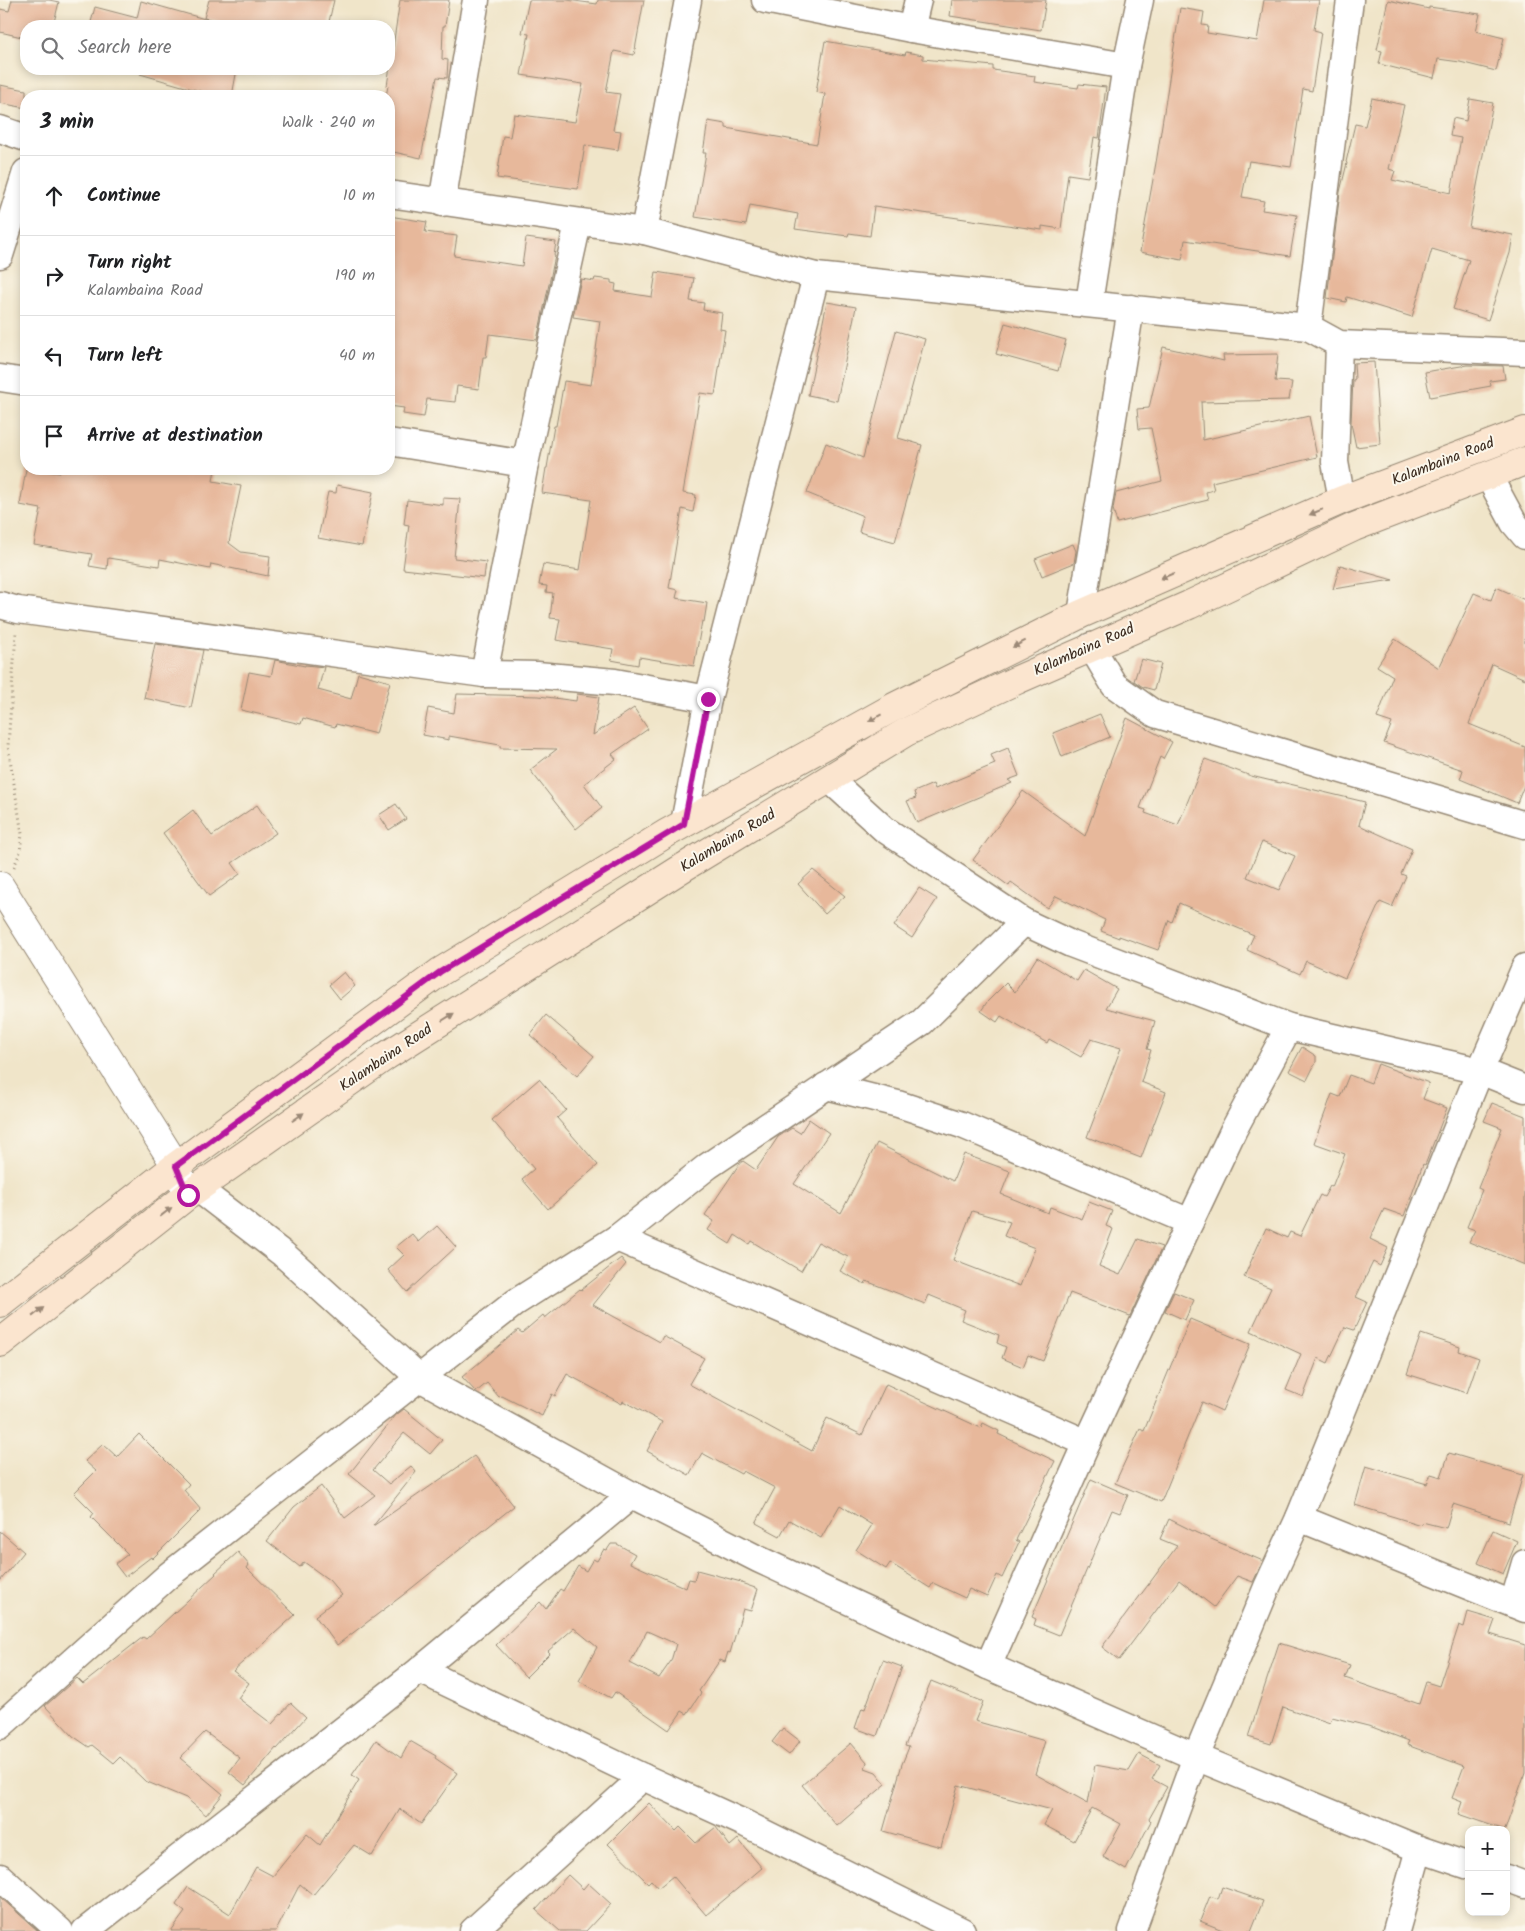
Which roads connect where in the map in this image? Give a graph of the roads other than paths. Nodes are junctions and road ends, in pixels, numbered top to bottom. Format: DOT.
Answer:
graph roads {
  1 [pos="476,0"];
  2 [pos="688,0"];
  3 [pos="765,0"];
  4 [pos="918,0"];
  5 [pos="1140,0"];
  6 [pos="1350,0"];
  7 [pos="911,29"];
  8 [pos="1126,66"];
  9 [pos="0,130"];
  10 [pos="20,136"];
  11 [pos="20,191"];
  12 [pos="395,195"];
  13 [pos="442,202"];
  14 [pos="578,223"];
  15 [pos="644,232"];
  16 [pos="0,255"];
  17 [pos="816,276"];
  18 [pos="1089,303"];
  19 [pos="1131,308"];
  20 [pos="1308,326"];
  21 [pos="1339,344"];
  22 [pos="1525,352"];
  23 [pos="0,378"];
  24 [pos="20,381"];
  25 [pos="1525,431"];
  26 [pos="395,443"];
  27 [pos="1525,461"];
  28 [pos="525,464"];
  29 [pos="1488,475"];
  30 [pos="1342,500"];
  31 [pos="1525,536"];
  32 [pos="9,607"];
  33 [pos="1081,614"];
  34 [pos="1091,646"];
  35 [pos="484,674"];
  36 [pos="708,699"];
  37 [pos="829,779"];
  38 [pos="684,824"];
  39 [pos="1525,825"];
  40 [pos="3,889"];
  41 [pos="1024,922"];
  42 [pos="1525,967"];
  43 [pos="1289,1027"];
  44 [pos="1480,1071"];
  45 [pos="826,1086"];
  46 [pos="1525,1089"];
  47 [pos="176,1166"];
  48 [pos="192,1191"];
  49 [pos="1190,1222"];
  50 [pos="617,1238"];
  51 [pos="0,1303"];
  52 [pos="0,1343"];
  53 [pos="420,1378"];
  54 [pos="1087,1443"];
  55 [pos="632,1495"];
  56 [pos="1299,1518"];
  57 [pos="1525,1563"];
  58 [pos="1519,1606"];
  59 [pos="988,1666"];
  60 [pos="420,1670"];
  61 [pos="0,1726"];
  62 [pos="1196,1757"];
  63 [pos="643,1777"];
  64 [pos="1419,1849"];
  65 [pos="1465,1865"];
  66 [pos="0,1877"];
  67 [pos="1510,1879"];
  68 [pos="1525,1884"];
  69 [pos="479,1929"];
  70 [pos="60,1931"];
  71 [pos="86,1931"];
  72 [pos="962,1931"];
  73 [pos="1132,1931"];
  74 [pos="1396,1931"];
  1 -- 13 [label="street"];
  2 -- 15 [label="street"];
  3 -- 7 [label="street"];
  4 -- 7 [label="street"];
  5 -- 8 [label="street"];
  6 -- 20 [label="street"];
  7 -- 8 [label="street"];
  8 -- 18 [label="street"];
  9 -- 10 [label="street"];
  11 -- 16 [label="street"];
  12 -- 13 [label="street"];
  13 -- 14 [label="street"];
  14 -- 15 [label="street"];
  14 -- 28 [label="street"];
  15 -- 17 [label="street"];
  17 -- 18 [label="street"];
  17 -- 36 [label="street"];
  18 -- 19 [label="street"];
  19 -- 20 [label="street"];
  19 -- 33 [label="street"];
  20 -- 21 [label="street"];
  21 -- 22 [label="street"];
  21 -- 30 [label="street"];
  23 -- 24 [label="street"];
  25 -- 30 [label="main road, Kalambaina Road"];
  26 -- 28 [label="street"];
  27 -- 29 [label="main road, Kalambaina Road"];
  28 -- 35 [label="street"];
  29 -- 31 [label="street"];
  29 -- 34 [label="main road, Kalambaina Road"];
  30 -- 33 [label="main road, Kalambaina Road, one-way"];
  32 -- 35 [label="street"];
  33 -- 38 [label="main road, Kalambaina Road, one-way"];
  34 -- 37 [label="main road, Kalambaina Road"];
  34 -- 39 [label="street"];
  35 -- 36 [label="street"];
  36 -- 38 [label="street"];
  37 -- 41 [label="street"];
  48 -- 37 [label="main road, Kalambaina Road, one-way"];
  38 -- 47 [label="main road, Kalambaina Road"];
  40 -- 47 [label="street"];
  41 -- 43 [label="street"];
  41 -- 45 [label="street"];
  42 -- 44 [label="street"];
  43 -- 44 [label="street"];
  43 -- 49 [label="street"];
  44 -- 46 [label="street"];
  44 -- 56 [label="street"];
  45 -- 49 [label="street"];
  45 -- 50 [label="street"];
  47 -- 48 [label="street"];
  47 -- 51 [label="main road, Kalambaina Road"];
  52 -- 48 [label="main road, Kalambaina Road, one-way"];
  48 -- 53 [label="street"];
  49 -- 54 [label="street"];
  50 -- 53 [label="street"];
  50 -- 54 [label="street"];
  53 -- 55 [label="street"];
  53 -- 61 [label="street"];
  54 -- 59 [label="street"];
  55 -- 59 [label="street"];
  55 -- 60 [label="street"];
  56 -- 58 [label="street"];
  56 -- 62 [label="street"];
  57 -- 58 [label="street"];
  59 -- 62 [label="street"];
  60 -- 63 [label="street"];
  60 -- 71 [label="street"];
  62 -- 64 [label="street"];
  62 -- 73 [label="street"];
  63 -- 69 [label="street"];
  63 -- 72 [label="street"];
  64 -- 65 [label="street"];
  64 -- 74 [label="street"];
  66 -- 70 [label="street"];
  67 -- 68 [label="street"];
}
